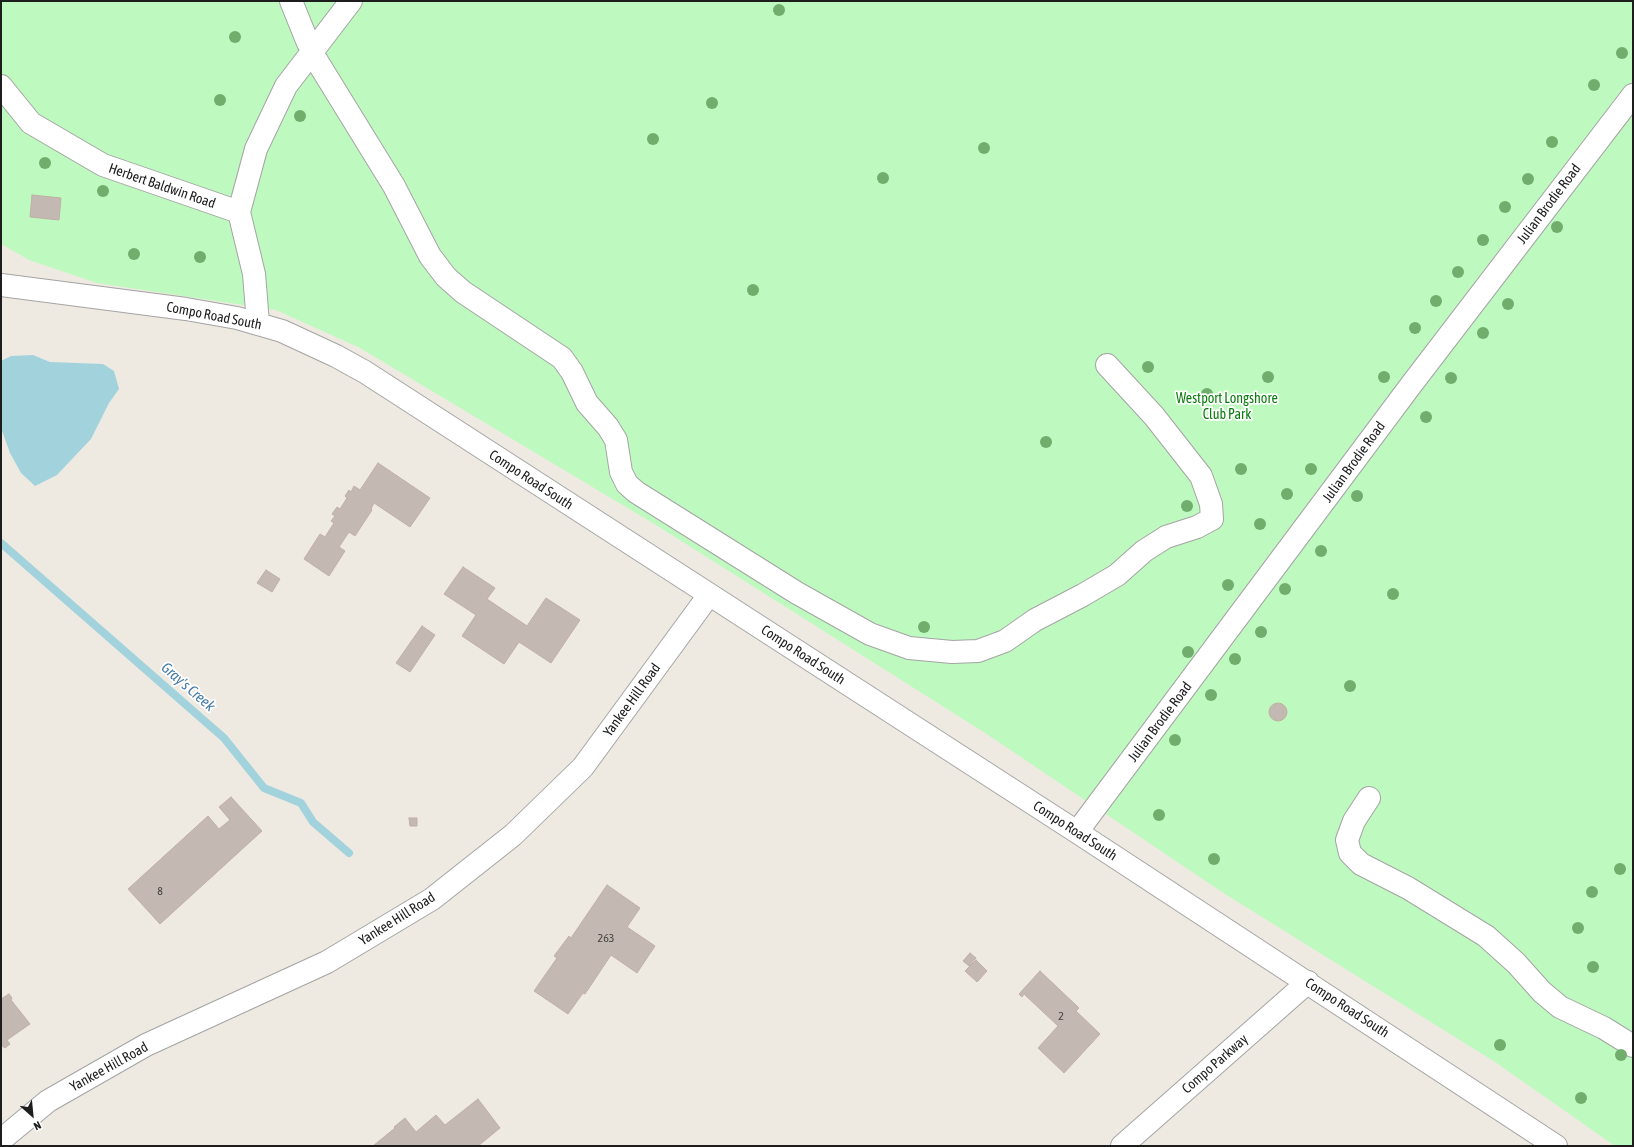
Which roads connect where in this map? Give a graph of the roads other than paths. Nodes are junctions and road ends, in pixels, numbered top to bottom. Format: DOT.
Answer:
graph roads {
  1 [pos="291,1"];
  2 [pos="352,1"];
  3 [pos="1,86"];
  4 [pos="1633,95"];
  5 [pos="239,212"];
  6 [pos="1,285"];
  7 [pos="258,323"];
  8 [pos="1107,365"];
  9 [pos="709,595"];
  10 [pos="1369,798"];
  11 [pos="1077,832"];
  12 [pos="1308,982"];
  13 [pos="1633,1046"];
  14 [pos="1,1140"];
  15 [pos="1122,1146"];
  16 [pos="1556,1146"];
  1 -- 8 [label="street"];
  2 -- 5 [label="street"];
  3 -- 5 [label="street, Herbert Baldwin Road"];
  4 -- 11 [label="street, Julian Brodie Road"];
  5 -- 7 [label="street"];
  6 -- 7 [label="street, Compo Road South"];
  7 -- 9 [label="street, Compo Road South"];
  9 -- 11 [label="street, Compo Road South"];
  9 -- 14 [label="street, Yankee Hill Road"];
  10 -- 13 [label="street"];
  11 -- 12 [label="street, Compo Road South"];
  12 -- 15 [label="street, Compo Parkway"];
  12 -- 16 [label="street, Compo Road South"];
}
